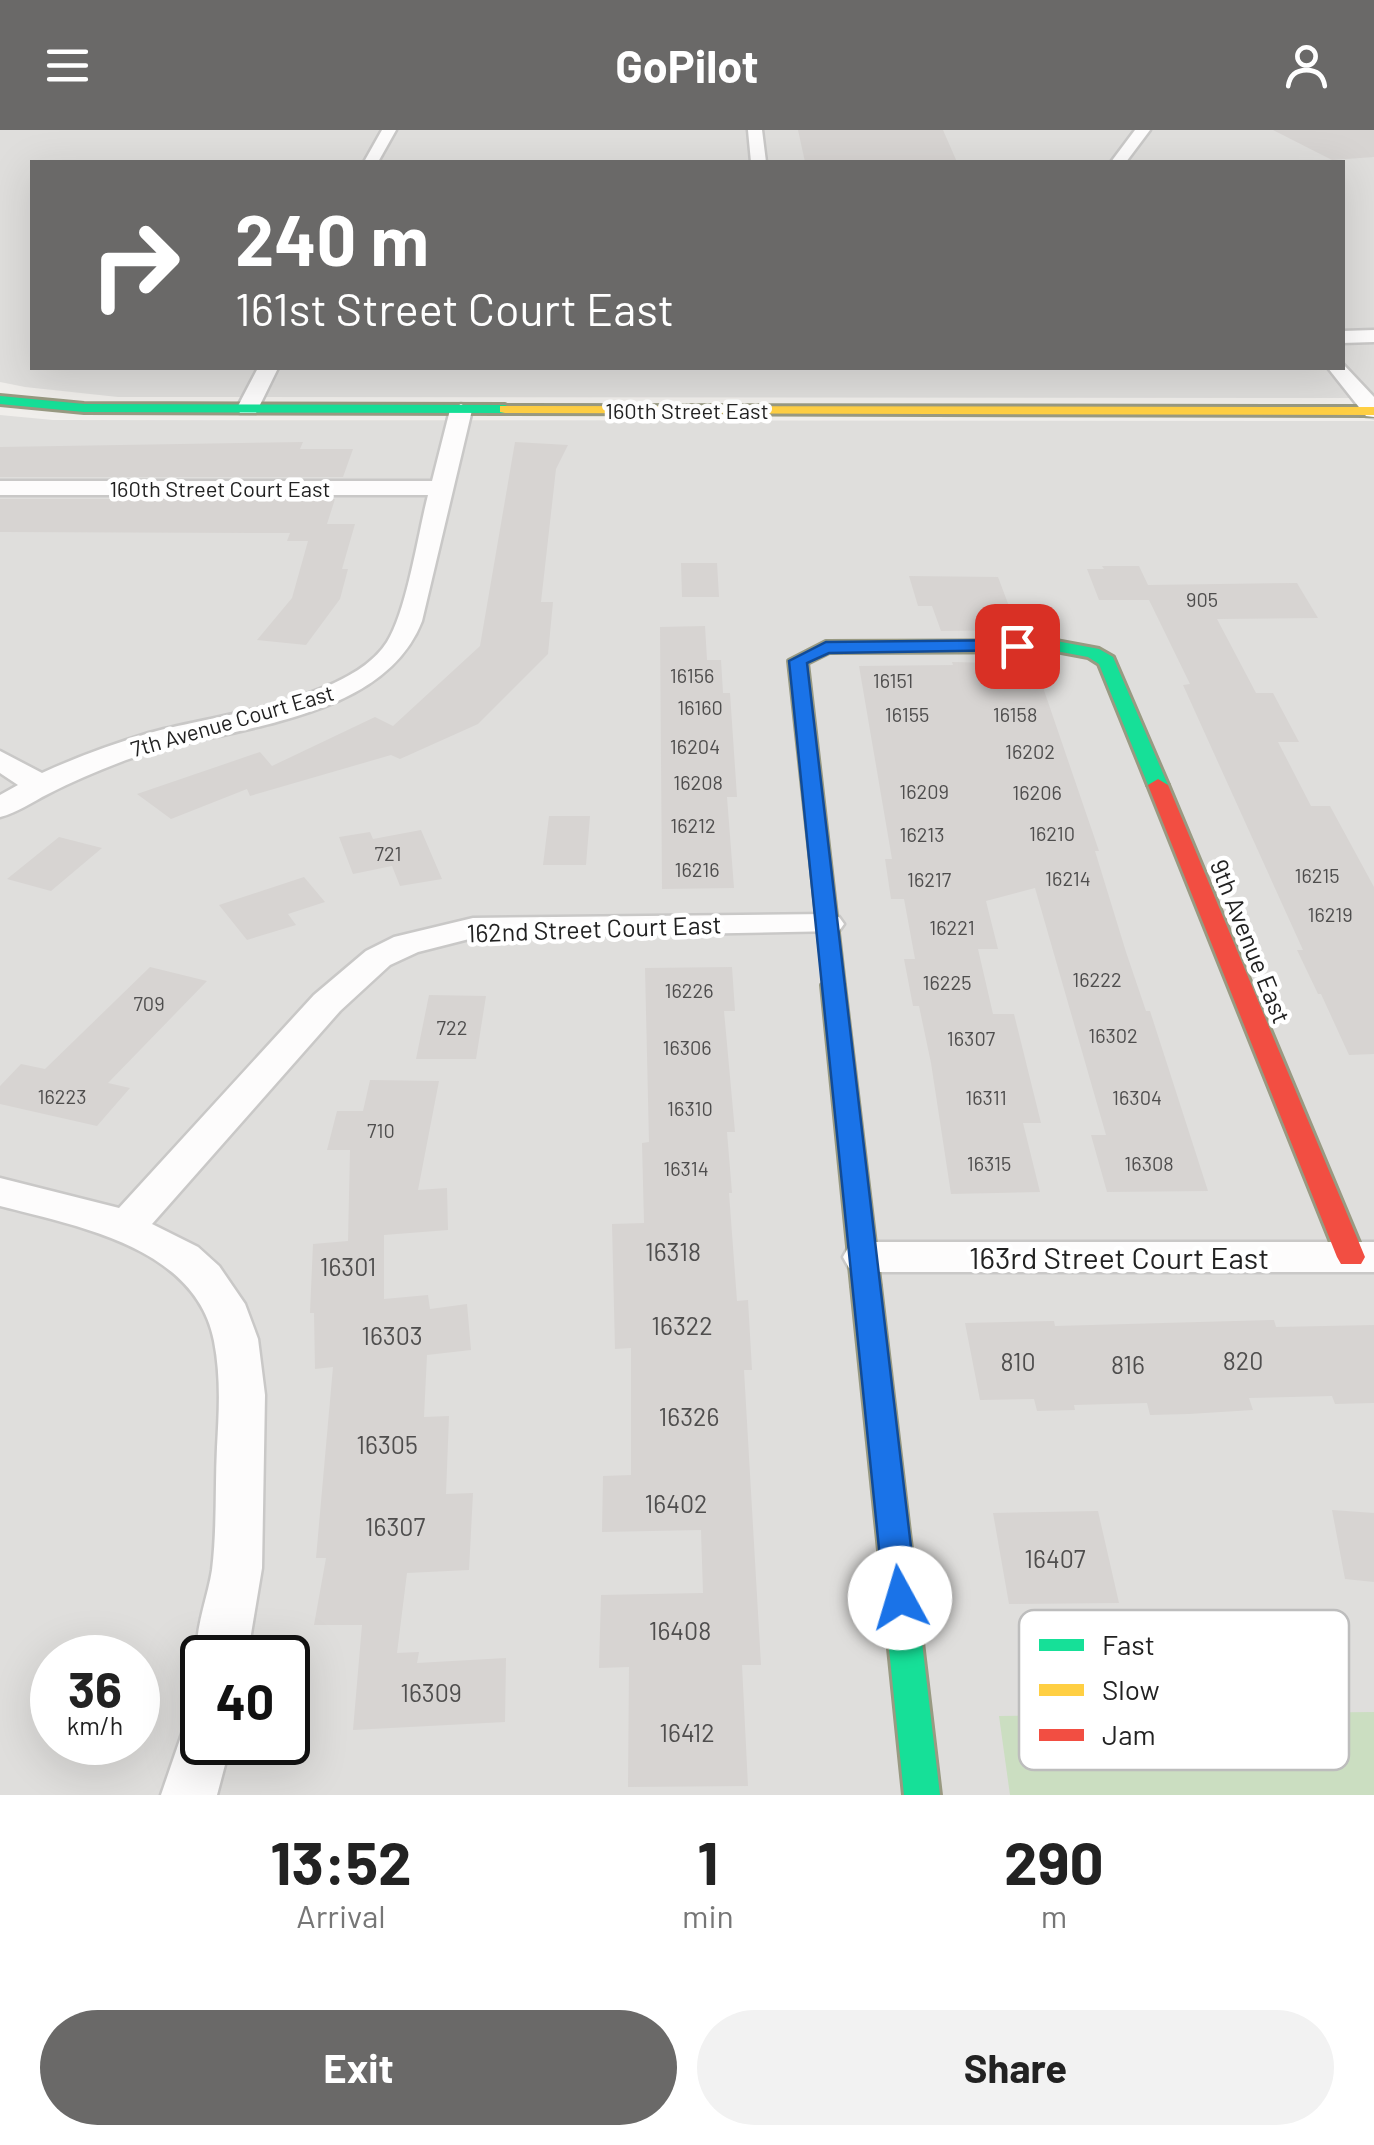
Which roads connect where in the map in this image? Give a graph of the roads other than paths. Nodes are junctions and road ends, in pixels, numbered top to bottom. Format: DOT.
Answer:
graph roads {
  1 [pos="388,130"];
  2 [pos="755,130"];
  3 [pos="1143,130"];
  4 [pos="372,160"];
  5 [pos="759,160"];
  6 [pos="1120,160"];
  7 [pos="1345,336"];
  8 [pos="1374,336"];
  9 [pos="267,370"];
  10 [pos="1340,370"];
  11 [pos="0,400"];
  12 [pos="248,408"];
  13 [pos="461,410"];
  14 [pos="1374,411"];
  15 [pos="0,488"];
  16 [pos="440,488"];
  17 [pos="0,760"];
  18 [pos="41,786"];
  19 [pos="0,808"];
  20 [pos="826,924"];
  21 [pos="0,1192"];
  22 [pos="125,1228"];
  23 [pos="864,1257"];
  24 [pos="1362,1257"];
  25 [pos="225,1635"];
  26 [pos="197,1765"];
  27 [pos="189,1795"];
  28 [pos="922,1795"];
  1 -- 4 [label="street"];
  2 -- 5 [label="street"];
  3 -- 6 [label="street"];
  7 -- 8 [label="street"];
  9 -- 12 [label="street"];
  10 -- 14 [label="street"];
  11 -- 12 [label="street, 160th Street East"];
  12 -- 13 [label="street, 160th Street East"];
  13 -- 14 [label="street, 160th Street East"];
  13 -- 16 [label="street, 7th Avenue Court East"];
  15 -- 16 [label="street, 160th Street Court East"];
  16 -- 18 [label="street, 7th Avenue Court East"];
  17 -- 18 [label="street"];
  18 -- 19 [label="street, 7th Avenue Court East"];
  20 -- 22 [label="street, 162nd Street Court East"];
  20 -- 23 [label="street"];
  20 -- 24 [label="street, 9th Avenue East"];
  21 -- 22 [label="street"];
  22 -- 25 [label="street"];
  23 -- 24 [label="street, 163rd Street Court East"];
  23 -- 28 [label="street"];
  26 -- 27 [label="street"];
}
